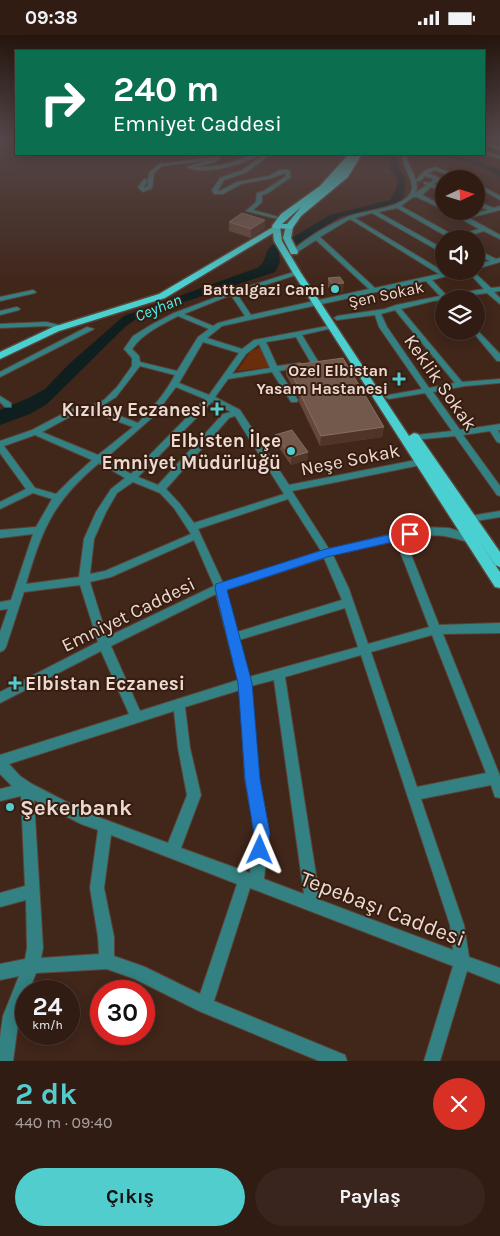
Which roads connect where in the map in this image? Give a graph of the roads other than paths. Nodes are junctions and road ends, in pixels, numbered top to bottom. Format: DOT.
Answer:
graph roads {
  1 [pos="216,188"];
  2 [pos="231,188"];
  3 [pos="272,188"];
  4 [pos="323,188"];
  5 [pos="330,188"];
  6 [pos="414,188"];
  7 [pos="425,188"];
  8 [pos="485,189"];
  9 [pos="415,195"];
  10 [pos="499,197"];
  11 [pos="491,199"];
  12 [pos="435,204"];
  13 [pos="398,206"];
  14 [pos="485,206"];
  15 [pos="500,208"];
  16 [pos="492,209"];
  17 [pos="372,211"];
  18 [pos="485,211"];
  19 [pos="500,213"];
  20 [pos="350,217"];
  21 [pos="468,220"];
  22 [pos="278,224"];
  23 [pos="290,225"];
  24 [pos="484,229"];
  25 [pos="441,230"];
  26 [pos="481,230"];
  27 [pos="500,237"];
  28 [pos="318,238"];
  29 [pos="289,247"];
  30 [pos="435,247"];
  31 [pos="485,255"];
  32 [pos="499,262"];
  33 [pos="485,266"];
  34 [pos="435,269"];
  35 [pos="297,273"];
  36 [pos="435,277"];
  37 [pos="428,279"];
  38 [pos="479,280"];
  39 [pos="500,289"];
  40 [pos="438,290"];
  41 [pos="489,290"];
  42 [pos="374,291"];
  43 [pos="485,291"];
  44 [pos="32,292"];
  45 [pos="233,293"];
  46 [pos="0,299"];
  47 [pos="435,300"];
  48 [pos="321,302"];
  49 [pos="500,302"];
  50 [pos="396,307"];
  51 [pos="17,309"];
  52 [pos="377,312"];
  53 [pos="0,313"];
  54 [pos="178,314"];
  55 [pos="14,317"];
  56 [pos="249,317"];
  57 [pos="335,323"];
  58 [pos="0,325"];
  59 [pos="64,327"];
  60 [pos="213,328"];
  61 [pos="90,329"];
  62 [pos="297,333"];
  63 [pos="201,339"];
  64 [pos="483,340"];
  65 [pos="262,341"];
  66 [pos="243,352"];
  67 [pos="0,356"];
  68 [pos="500,359"];
  69 [pos="324,361"];
  70 [pos="136,363"];
  71 [pos="314,363"];
  72 [pos="274,368"];
  73 [pos="179,374"];
  74 [pos="0,375"];
  75 [pos="225,377"];
  76 [pos="500,381"];
  77 [pos="173,383"];
  78 [pos="460,385"];
  79 [pos="427,390"];
  80 [pos="389,397"];
  81 [pos="0,398"];
  82 [pos="210,399"];
  83 [pos="294,400"];
  84 [pos="8,405"];
  85 [pos="90,408"];
  86 [pos="237,412"];
  87 [pos="139,426"];
  88 [pos="496,428"];
  89 [pos="35,432"];
  90 [pos="458,432"];
  91 [pos="416,438"];
  92 [pos="500,439"];
  93 [pos="0,446"];
  94 [pos="99,459"];
  95 [pos="421,462"];
  96 [pos="132,478"];
  97 [pos="160,489"];
  98 [pos="32,490"];
  99 [pos="288,492"];
  100 [pos="500,493"];
  101 [pos="59,498"];
  102 [pos="0,506"];
  103 [pos="500,514"];
  104 [pos="470,519"];
  105 [pos="39,530"];
  106 [pos="195,531"];
  107 [pos="0,534"];
  108 [pos="399,537"];
  109 [pos="470,538"];
  110 [pos="496,550"];
  111 [pos="324,551"];
  112 [pos="500,562"];
  113 [pos="84,580"];
  114 [pos="500,583"];
  115 [pos="220,588"];
  116 [pos="18,589"];
  117 [pos="16,603"];
  118 [pos="348,603"];
  119 [pos="0,606"];
  120 [pos="500,628"];
  121 [pos="434,630"];
  122 [pos="232,638"];
  123 [pos="104,644"];
  124 [pos="0,647"];
  125 [pos="364,649"];
  126 [pos="279,674"];
  127 [pos="245,683"];
  128 [pos="0,698"];
  129 [pos="179,705"];
  130 [pos="136,719"];
  131 [pos="3,768"];
  132 [pos="494,778"];
  133 [pos="26,788"];
  134 [pos="500,792"];
  135 [pos="415,794"];
  136 [pos="1,795"];
  137 [pos="105,826"];
  138 [pos="172,852"];
  139 [pos="251,881"];
  140 [pos="33,891"];
  141 [pos="0,900"];
  142 [pos="313,905"];
  143 [pos="107,961"];
  144 [pos="462,961"];
  145 [pos="32,966"];
  146 [pos="0,973"];
  147 [pos="500,976"];
  148 [pos="205,1005"];
  149 [pos="321,1058"];
  150 [pos="5,1061"];
  151 [pos="339,1061"];
  152 [pos="432,1061"];
  1 -- 2 [label="street"];
  3 -- 22 [label="street"];
  4 -- 22 [label="highway"];
  5 -- 23 [label="highway"];
  6 -- 9 [label="street"];
  7 -- 9 [label="street"];
  8 -- 10 [label="street"];
  9 -- 12 [label="street"];
  9 -- 13 [label="street"];
  10 -- 11 [label="street"];
  13 -- 17 [label="street"];
  13 -- 25 [label="street"];
  14 -- 16 [label="street"];
  15 -- 16 [label="street"];
  16 -- 18 [label="street"];
  16 -- 19 [label="street"];
  17 -- 20 [label="street"];
  17 -- 30 [label="street"];
  20 -- 28 [label="street"];
  20 -- 34 [label="street"];
  21 -- 24 [label="street"];
  22 -- 23 [label="highway"];
  22 -- 29 [label="main road"];
  22 -- 59 [label="main road"];
  23 -- 29 [label="main road"];
  24 -- 26 [label="street"];
  24 -- 27 [label="street"];
  28 -- 29 [label="street"];
  28 -- 42 [label="street"];
  29 -- 35 [label="main road"];
  29 -- 48 [label="main road"];
  31 -- 32 [label="street"];
  32 -- 33 [label="street"];
  35 -- 45 [label="street"];
  35 -- 48 [label="main road"];
  36 -- 37 [label="street"];
  37 -- 40 [label="street"];
  37 -- 42 [label="street"];
  38 -- 41 [label="street"];
  39 -- 41 [label="street, Şen Sokak"];
  41 -- 43 [label="street, Şen Sokak"];
  41 -- 49 [label="street"];
  42 -- 48 [label="street"];
  44 -- 46 [label="street"];
  45 -- 54 [label="street"];
  45 -- 56 [label="street"];
  47 -- 50 [label="street, Şen Sokak"];
  48 -- 56 [label="street"];
  48 -- 57 [label="main road"];
  50 -- 52 [label="street, Şen Sokak"];
  50 -- 78 [label="street"];
  51 -- 53 [label="street"];
  52 -- 57 [label="street, Şen Sokak"];
  52 -- 79 [label="street, Keklik Sokak"];
  54 -- 60 [label="street"];
  54 -- 70 [label="street"];
  55 -- 58 [label="street"];
  56 -- 60 [label="street"];
  57 -- 62 [label="street, Şen Sokak"];
  57 -- 80 [label="main road"];
  57 -- 95 [label="main road"];
  58 -- 59 [label="street"];
  59 -- 67 [label="main road"];
  60 -- 63 [label="street"];
  61 -- 74 [label="street"];
  62 -- 65 [label="street, Şen Sokak"];
  62 -- 71 [label="street"];
  63 -- 66 [label="street"];
  63 -- 73 [label="street"];
  64 -- 68 [label="street"];
  65 -- 66 [label="street, Şen Sokak"];
  65 -- 72 [label="street"];
  66 -- 75 [label="street"];
  69 -- 71 [label="street"];
  70 -- 73 [label="street"];
  70 -- 85 [label="street"];
  71 -- 72 [label="street"];
  72 -- 75 [label="street"];
  72 -- 83 [label="street"];
  73 -- 77 [label="street"];
  75 -- 82 [label="street"];
  76 -- 78 [label="street"];
  77 -- 82 [label="street"];
  77 -- 87 [label="street"];
  78 -- 79 [label="street"];
  79 -- 80 [label="street"];
  79 -- 90 [label="street, Keklik Sokak"];
  80 -- 91 [label="main road"];
  81 -- 84 [label="street"];
  82 -- 86 [label="street"];
  82 -- 96 [label="street"];
  85 -- 87 [label="street"];
  85 -- 89 [label="street"];
  86 -- 97 [label="street"];
  86 -- 99 [label="street"];
  87 -- 94 [label="street"];
  88 -- 90 [label="street"];
  88 -- 92 [label="street"];
  89 -- 93 [label="street"];
  89 -- 94 [label="street"];
  90 -- 91 [label="street"];
  90 -- 100 [label="street, Keklik Sokak"];
  91 -- 104 [label="main road"];
  93 -- 98 [label="street"];
  94 -- 96 [label="street"];
  94 -- 101 [label="street"];
  95 -- 99 [label="street, Neşe Sokak"];
  95 -- 109 [label="main road"];
  96 -- 97 [label="street"];
  96 -- 113 [label="street"];
  97 -- 106 [label="street"];
  98 -- 101 [label="street"];
  98 -- 102 [label="street"];
  99 -- 106 [label="street, Neşe Sokak"];
  99 -- 111 [label="street"];
  101 -- 105 [label="street"];
  103 -- 104 [label="street"];
  104 -- 110 [label="main road"];
  105 -- 107 [label="street"];
  105 -- 116 [label="street"];
  106 -- 113 [label="street, Neşe Sokak"];
  106 -- 115 [label="street"];
  108 -- 109 [label="street, Emniyet Caddesi"];
  108 -- 111 [label="street, Emniyet Caddesi"];
  108 -- 121 [label="street"];
  109 -- 110 [label="street, Emniyet Caddesi"];
  109 -- 114 [label="main road"];
  110 -- 112 [label="main road"];
  111 -- 115 [label="street, Emniyet Caddesi"];
  111 -- 118 [label="street"];
  113 -- 116 [label="street, Neşe Sokak"];
  113 -- 123 [label="street"];
  115 -- 122 [label="street"];
  115 -- 123 [label="street, Emniyet Caddesi"];
  116 -- 117 [label="street"];
  117 -- 119 [label="street"];
  117 -- 124 [label="street"];
  118 -- 122 [label="street"];
  118 -- 125 [label="street"];
  120 -- 121 [label="street"];
  121 -- 125 [label="street"];
  121 -- 132 [label="street"];
  122 -- 127 [label="street"];
  123 -- 128 [label="street, Emniyet Caddesi"];
  123 -- 130 [label="street"];
  125 -- 126 [label="street"];
  125 -- 135 [label="street"];
  126 -- 127 [label="street"];
  126 -- 142 [label="street"];
  127 -- 129 [label="street"];
  127 -- 139 [label="street"];
  129 -- 130 [label="street"];
  129 -- 138 [label="street"];
  130 -- 131 [label="street"];
  131 -- 133 [label="street, Tepebaşı Caddesi"];
  131 -- 136 [label="street"];
  132 -- 134 [label="street"];
  132 -- 135 [label="street"];
  133 -- 136 [label="street"];
  133 -- 137 [label="street, Tepebaşı Caddesi"];
  133 -- 140 [label="street"];
  135 -- 144 [label="street"];
  137 -- 138 [label="street, Tepebaşı Caddesi"];
  137 -- 143 [label="street"];
  138 -- 139 [label="street, Tepebaşı Caddesi"];
  139 -- 142 [label="street, Tepebaşı Caddesi"];
  139 -- 148 [label="street"];
  140 -- 141 [label="street"];
  140 -- 145 [label="street"];
  142 -- 144 [label="street, Tepebaşı Caddesi"];
  143 -- 145 [label="street"];
  143 -- 148 [label="street"];
  144 -- 147 [label="street, Tepebaşı Caddesi"];
  144 -- 152 [label="street"];
  145 -- 146 [label="street"];
  145 -- 150 [label="street"];
  148 -- 149 [label="street"];
  149 -- 151 [label="street"];
}
